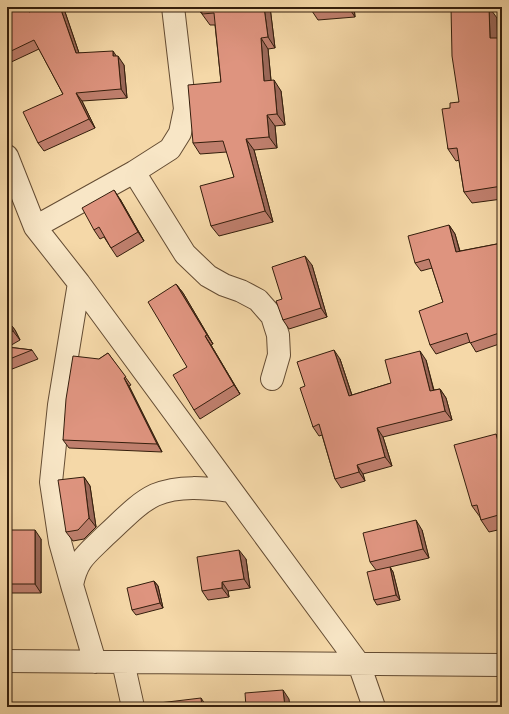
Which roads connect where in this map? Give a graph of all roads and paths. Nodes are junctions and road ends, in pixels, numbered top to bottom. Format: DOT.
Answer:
graph roads {
  1 [pos="173,7"];
  2 [pos="7,156"];
  3 [pos="134,172"];
  4 [pos="35,227"];
  5 [pos="79,284"];
  6 [pos="272,379"];
  7 [pos="232,491"];
  8 [pos="72,586"];
  9 [pos="7,661"];
  10 [pos="95,662"];
  11 [pos="123,662"];
  12 [pos="359,664"];
  13 [pos="502,665"];
  14 [pos="134,707"];
  15 [pos="374,707"];
  1 -- 3 [label="street"];
  2 -- 4 [label="street"];
  3 -- 4 [label="street"];
  3 -- 6 [label="street"];
  4 -- 5 [label="street"];
  5 -- 7 [label="street"];
  5 -- 8 [label="street"];
  7 -- 8 [label="street"];
  7 -- 12 [label="street"];
  8 -- 10 [label="street"];
  9 -- 10 [label="street"];
  10 -- 11 [label="street"];
  11 -- 12 [label="street"];
  11 -- 14 [label="street"];
  12 -- 13 [label="street"];
  12 -- 15 [label="street"];
}
